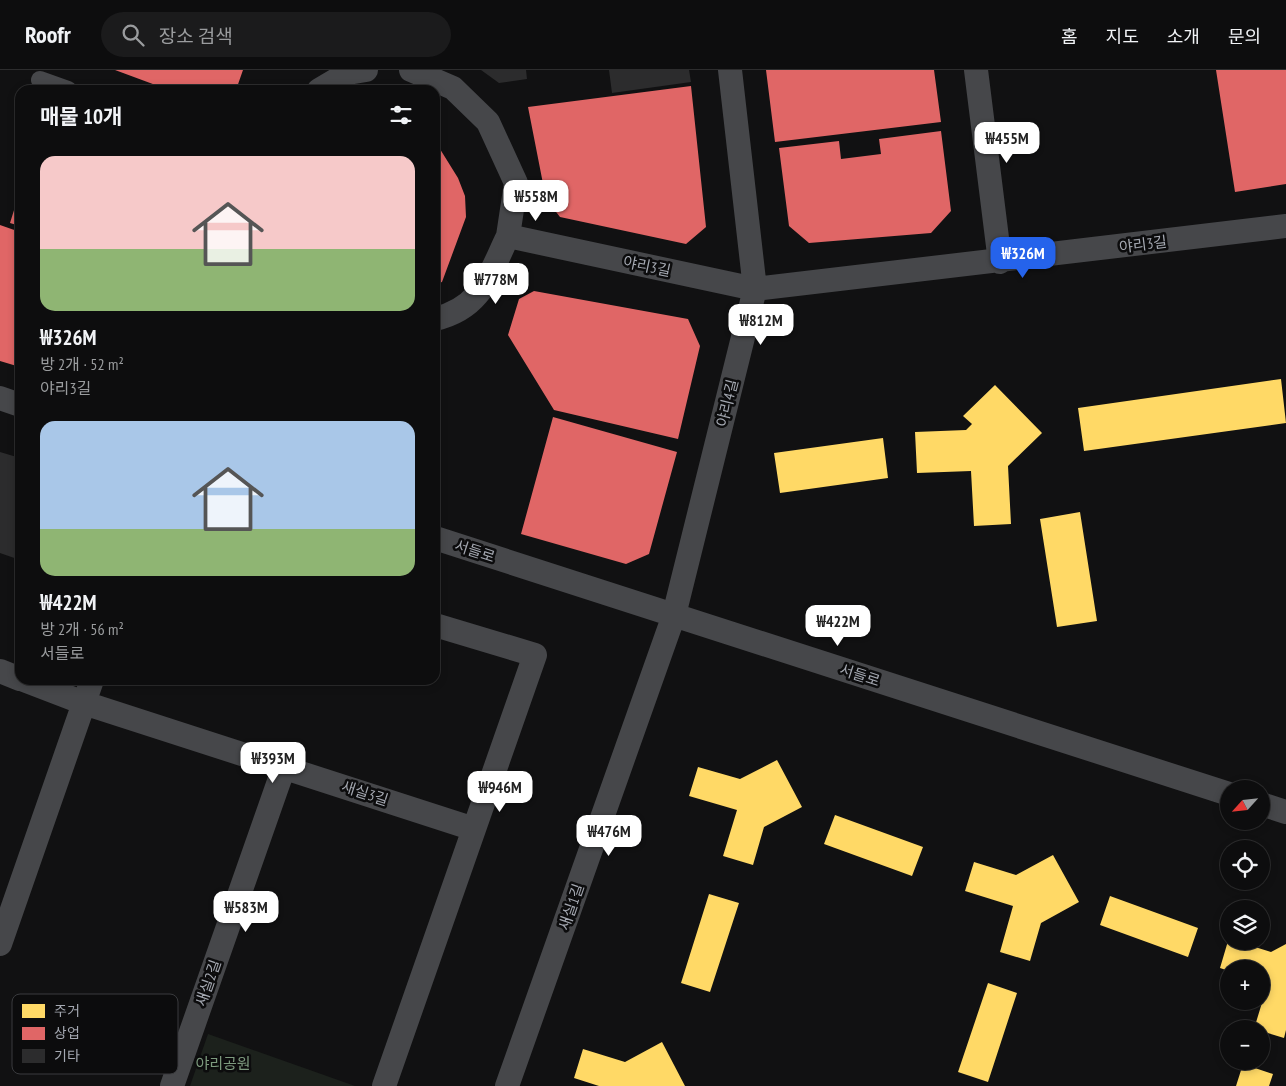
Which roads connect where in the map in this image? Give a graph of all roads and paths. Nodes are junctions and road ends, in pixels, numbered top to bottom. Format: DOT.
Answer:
graph roads {
  1 [pos="366,70"];
  2 [pos="412,70"];
  3 [pos="730,70"];
  4 [pos="976,70"];
  5 [pos="40,80"];
  6 [pos="54,85"];
  7 [pos="328,85"];
  8 [pos="1286,226"];
  9 [pos="508,236"];
  10 [pos="1000,262"];
  11 [pos="755,289"];
  12 [pos="440,318"];
  13 [pos="0,398"];
  14 [pos="15,403"];
  15 [pos="440,540"];
  16 [pos="674,615"];
  17 [pos="440,626"];
  18 [pos="0,671"];
  19 [pos="15,677"];
  20 [pos="37,685"];
  21 [pos="90,685"];
  22 [pos="84,703"];
  23 [pos="284,767"];
  24 [pos="1220,791"];
  25 [pos="1270,807"];
  26 [pos="1286,812"];
  27 [pos="474,829"];
  28 [pos="0,944"];
  29 [pos="178,1069"];
  30 [pos="176,1074"];
  31 [pos="172,1086"];
  32 [pos="384,1086"];
  33 [pos="507,1086"];
  1 -- 7 [label="street"];
  2 -- 9 [label="street"];
  3 -- 11 [label="street, 야리4길"];
  4 -- 10 [label="street"];
  5 -- 6 [label="street"];
  8 -- 10 [label="street, 야리3길"];
  9 -- 11 [label="street, 야리3길"];
  9 -- 12 [label="street"];
  10 -- 11 [label="street, 야리3길"];
  11 -- 16 [label="street, 야리4길"];
  13 -- 14 [label="street"];
  15 -- 16 [label="street, 서들로"];
  16 -- 24 [label="street, 서들로"];
  16 -- 33 [label="street, 새실1길"];
  17 -- 27 [label="street"];
  18 -- 19 [label="street"];
  20 -- 22 [label="street"];
  21 -- 22 [label="street"];
  22 -- 23 [label="street, 새실3길"];
  22 -- 28 [label="street"];
  23 -- 27 [label="street, 새실3길"];
  23 -- 29 [label="street, 새실2길"];
  25 -- 26 [label="street"];
  27 -- 32 [label="street"];
  30 -- 31 [label="street, 새실2길"];
}
